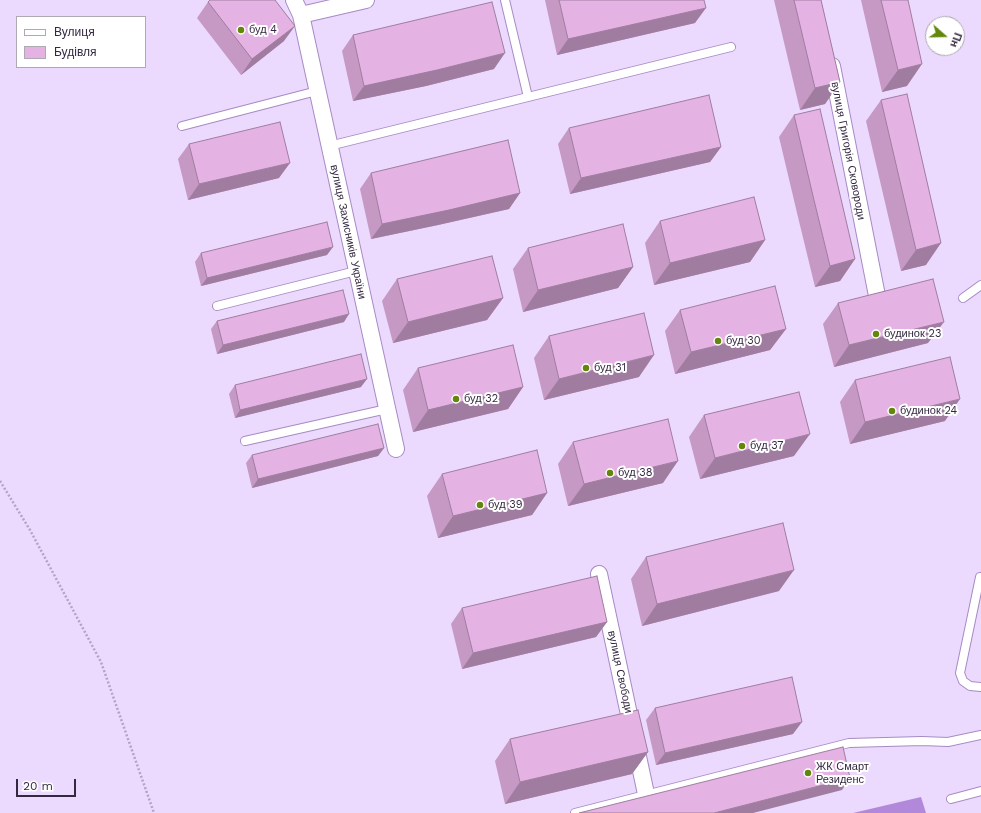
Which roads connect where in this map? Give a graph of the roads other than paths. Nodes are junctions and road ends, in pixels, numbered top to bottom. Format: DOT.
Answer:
graph roads {
  1 [pos="294,0"];
  2 [pos="366,0"];
  3 [pos="505,0"];
  4 [pos="301,15"];
  5 [pos="731,47"];
  6 [pos="830,54"];
  7 [pos="317,91"];
  8 [pos="528,97"];
  9 [pos="182,126"];
  10 [pos="329,146"];
  11 [pos="356,271"];
  12 [pos="981,286"];
  13 [pos="962,298"];
  14 [pos="878,301"];
  15 [pos="217,306"];
  16 [pos="387,409"];
  17 [pos="245,441"];
  18 [pos="396,449"];
  19 [pos="599,574"];
  20 [pos="980,577"];
  21 [pos="981,687"];
  22 [pos="981,735"];
  23 [pos="981,791"];
  24 [pos="646,794"];
  25 [pos="951,799"];
  26 [pos="575,813"];
  1 -- 4 [label="street, вулиця Захисників України"];
  2 -- 4 [label="street"];
  3 -- 8 [label="lane"];
  4 -- 7 [label="street, вулиця Захисників України"];
  5 -- 8 [label="lane"];
  6 -- 14 [label="street, вулиця Григорія Сковороди"];
  7 -- 9 [label="lane"];
  7 -- 10 [label="street, вулиця Захисників України"];
  8 -- 10 [label="lane"];
  10 -- 11 [label="street, вулиця Захисників України"];
  11 -- 15 [label="lane"];
  11 -- 16 [label="street, вулиця Захисників України"];
  12 -- 13 [label="lane"];
  16 -- 17 [label="lane"];
  16 -- 18 [label="street, вулиця Захисників України"];
  19 -- 24 [label="street, вулиця Свободи"];
  20 -- 21 [label="lane"];
  22 -- 24 [label="lane"];
  23 -- 25 [label="lane"];
  24 -- 26 [label="lane"];
}
